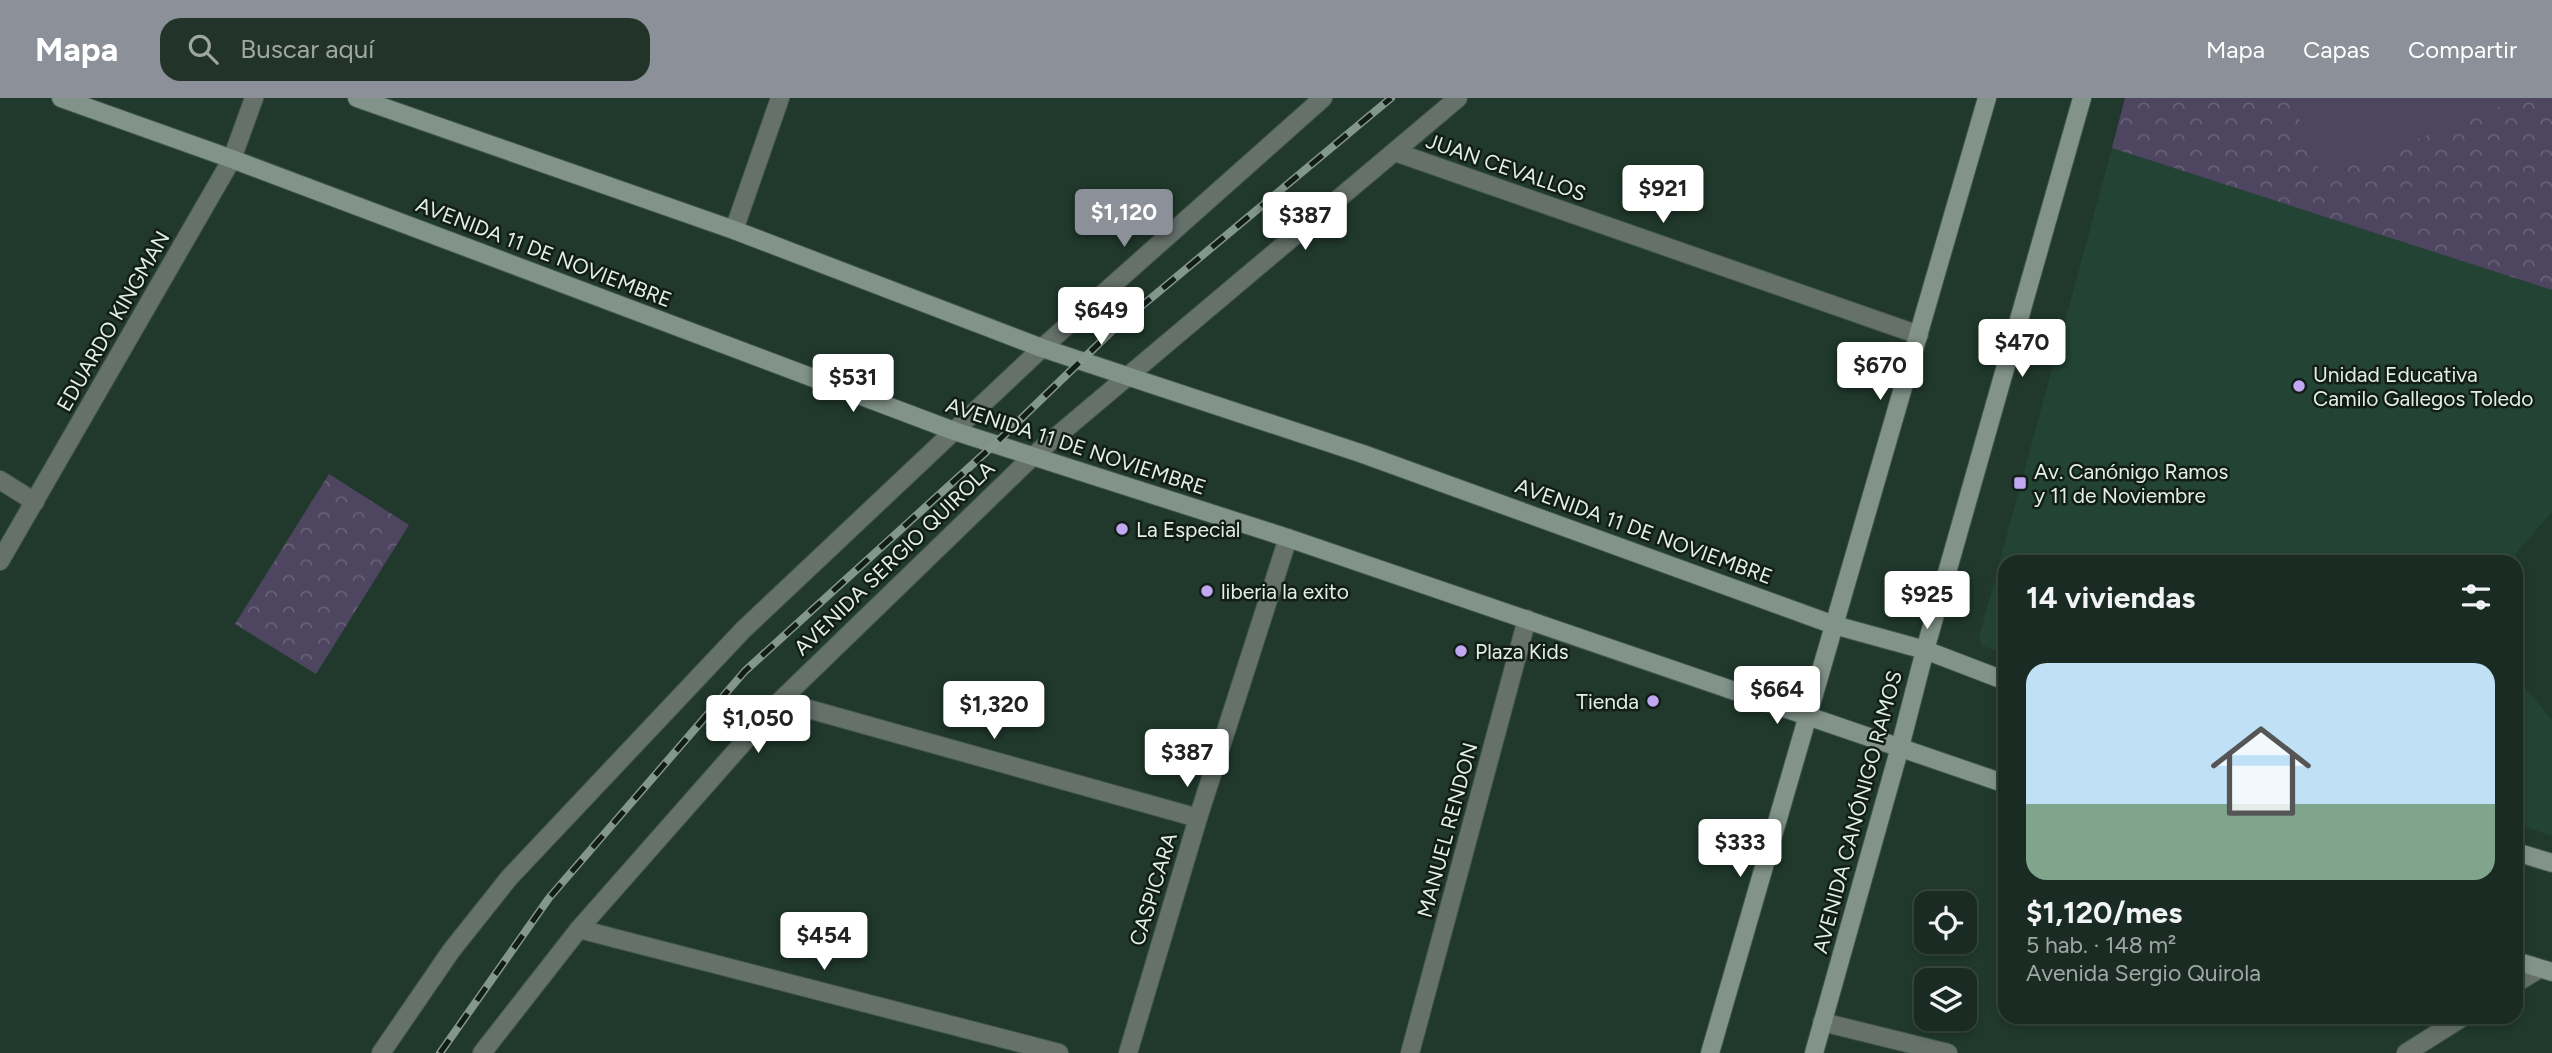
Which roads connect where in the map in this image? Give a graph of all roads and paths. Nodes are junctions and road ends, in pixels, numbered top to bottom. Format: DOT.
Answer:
graph roads {
  1 [pos="61,98"];
  2 [pos="254,98"];
  3 [pos="357,98"];
  4 [pos="780,98"];
  5 [pos="1323,98"];
  6 [pos="1458,98"];
  7 [pos="1987,98"];
  8 [pos="2082,98"];
  9 [pos="1395,152"];
  10 [pos="232,159"];
  11 [pos="734,230"];
  12 [pos="1919,335"];
  13 [pos="1042,348"];
  14 [pos="1128,377"];
  15 [pos="954,431"];
  16 [pos="1032,457"];
  17 [pos="0,480"];
  18 [pos="35,502"];
  19 [pos="1288,538"];
  20 [pos="0,561"];
  21 [pos="1527,619"];
  22 [pos="1834,625"];
  23 [pos="1925,650"];
  24 [pos="1998,678"];
  25 [pos="780,701"];
  26 [pos="1807,716"];
  27 [pos="1900,747"];
  28 [pos="1998,781"];
  29 [pos="1198,818"];
  30 [pos="2523,854"];
  31 [pos="2552,863"];
  32 [pos="579,929"];
  33 [pos="2523,963"];
  34 [pos="2545,970"];
  35 [pos="2523,980"];
  36 [pos="1822,1022"];
  37 [pos="2452,1024"];
  38 [pos="381,1053"];
  39 [pos="482,1053"];
  40 [pos="1059,1053"];
  41 [pos="1128,1053"];
  42 [pos="1410,1053"];
  43 [pos="1710,1053"];
  44 [pos="1814,1053"];
  45 [pos="1948,1053"];
  46 [pos="2406,1053"];
  1 -- 10 [label="main road, AVENIDA 11 DE NOVIEMBRE"];
  2 -- 10 [label="street, EDUARDO KINGMAN"];
  3 -- 11 [label="main road, AVENIDA 11 DE NOVIEMBRE"];
  4 -- 11 [label="street"];
  5 -- 13 [label="street"];
  6 -- 9 [label="street, AVENIDA SERGIO QUIROLA"];
  7 -- 12 [label="main road"];
  8 -- 23 [label="main road, AVENIDA CANÓNIGO RAMOS"];
  9 -- 12 [label="street, JUAN CEVALLOS"];
  9 -- 14 [label="street, AVENIDA SERGIO QUIROLA"];
  10 -- 15 [label="main road, AVENIDA 11 DE NOVIEMBRE"];
  10 -- 18 [label="street, EDUARDO KINGMAN"];
  11 -- 13 [label="main road, AVENIDA 11 DE NOVIEMBRE"];
  12 -- 22 [label="main road"];
  13 -- 14 [label="main road, AVENIDA 11 DE NOVIEMBRE"];
  13 -- 15 [label="street"];
  14 -- 16 [label="street, AVENIDA SERGIO QUIROLA"];
  14 -- 22 [label="main road, AVENIDA 11 DE NOVIEMBRE"];
  15 -- 16 [label="main road, AVENIDA 11 DE NOVIEMBRE"];
  15 -- 38 [label="street"];
  16 -- 19 [label="main road, AVENIDA 11 DE NOVIEMBRE"];
  16 -- 25 [label="street, AVENIDA SERGIO QUIROLA"];
  17 -- 18 [label="street"];
  18 -- 20 [label="street, EDUARDO KINGMAN"];
  19 -- 21 [label="main road, AVENIDA 11 DE NOVIEMBRE"];
  19 -- 29 [label="street, CASPICARA"];
  21 -- 26 [label="main road, AVENIDA 11 DE NOVIEMBRE"];
  21 -- 42 [label="street, MANUEL RENDON"];
  22 -- 23 [label="main road, AVENIDA 11 DE NOVIEMBRE"];
  22 -- 26 [label="main road"];
  23 -- 24 [label="main road, AVENIDA 11 DE NOVIEMBRE"];
  23 -- 27 [label="main road, AVENIDA CANÓNIGO RAMOS"];
  25 -- 29 [label="street"];
  25 -- 32 [label="street, AVENIDA SERGIO QUIROLA"];
  26 -- 27 [label="main road, AVENIDA 11 DE NOVIEMBRE"];
  26 -- 43 [label="main road"];
  27 -- 28 [label="main road, AVENIDA 11 DE NOVIEMBRE"];
  27 -- 36 [label="main road, AVENIDA CANÓNIGO RAMOS"];
  29 -- 41 [label="street, CASPICARA"];
  30 -- 31 [label="main road"];
  32 -- 39 [label="street, AVENIDA SERGIO QUIROLA"];
  32 -- 40 [label="street"];
  33 -- 34 [label="main road"];
  34 -- 35 [label="street"];
  36 -- 44 [label="main road, AVENIDA CANÓNIGO RAMOS"];
  36 -- 45 [label="street"];
  37 -- 46 [label="street"];
}
